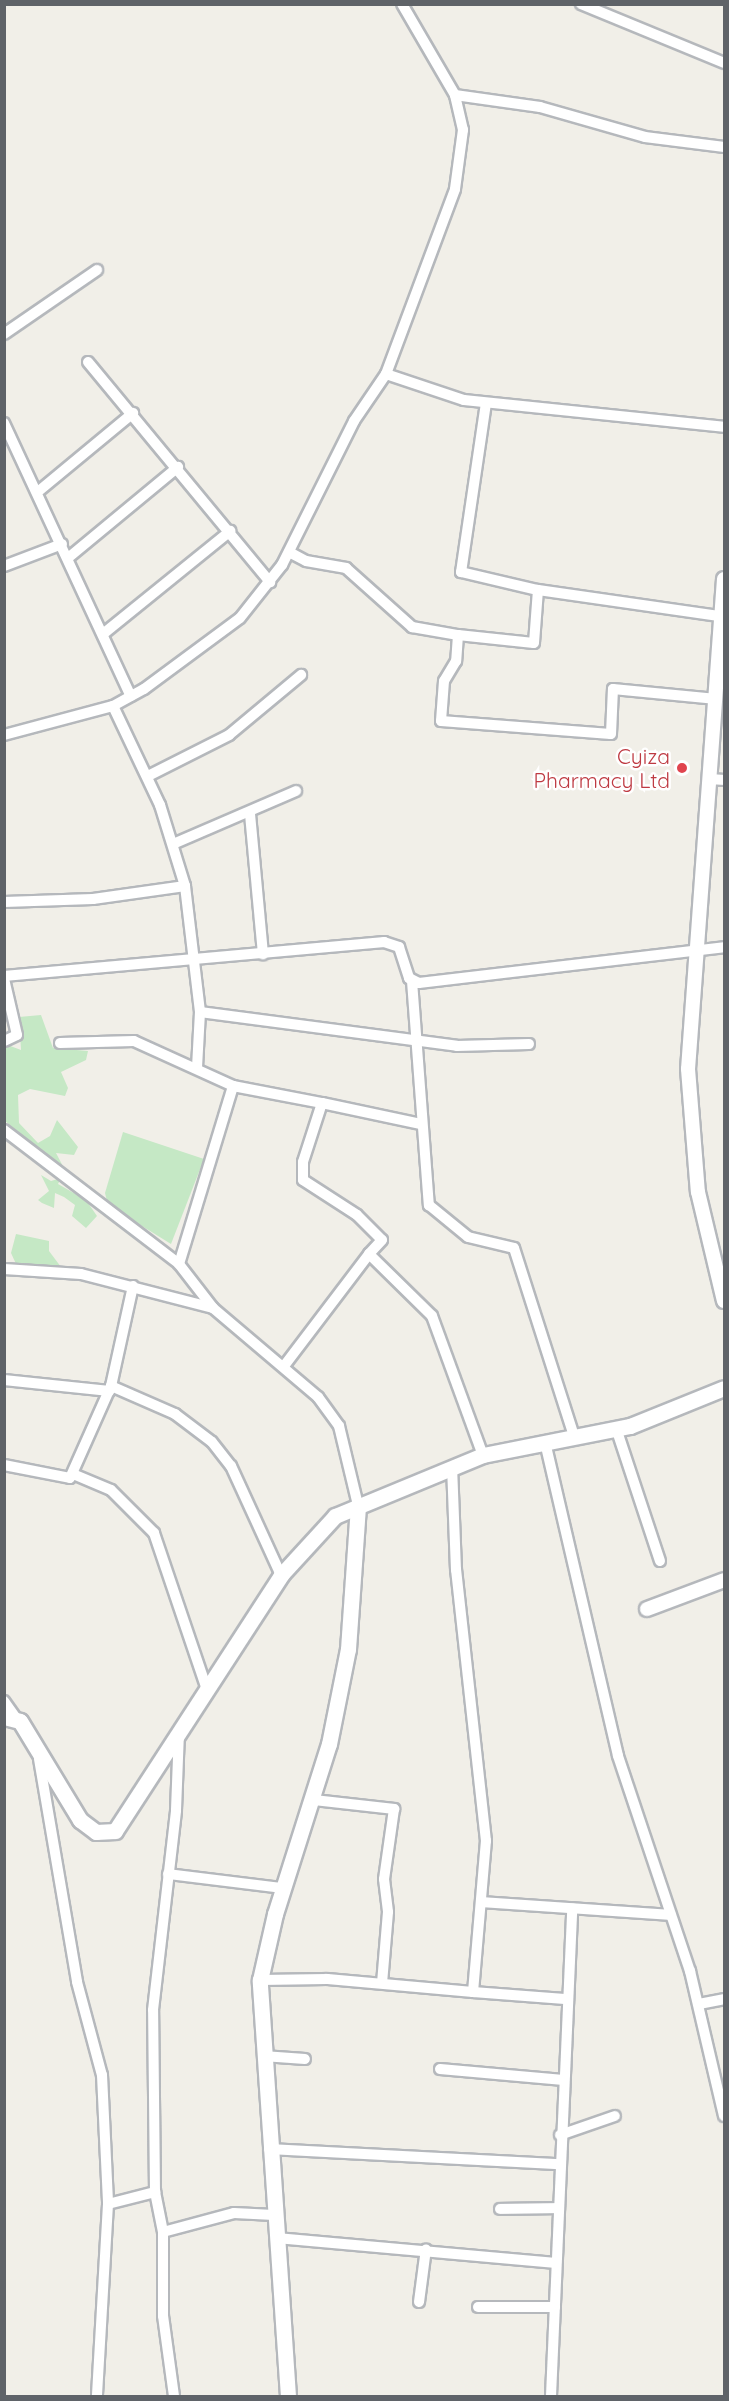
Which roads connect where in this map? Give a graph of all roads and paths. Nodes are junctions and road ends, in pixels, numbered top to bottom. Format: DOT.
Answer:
graph roads {
  1 [pos="402,4"];
  2 [pos="581,4"];
  3 [pos="724,63"];
  4 [pos="455,94"];
  5 [pos="724,147"];
  6 [pos="97,270"];
  7 [pos="4,334"];
  8 [pos="88,362"];
  9 [pos="386,374"];
  10 [pos="486,403"];
  11 [pos="133,413"];
  12 [pos="4,423"];
  13 [pos="724,427"];
  14 [pos="178,467"];
  15 [pos="40,490"];
  16 [pos="230,531"];
  17 [pos="62,544"];
  18 [pos="289,552"];
  19 [pos="68,558"];
  20 [pos="4,566"];
  21 [pos="724,579"];
  22 [pos="270,582"];
  23 [pos="538,590"];
  24 [pos="719,616"];
  25 [pos="103,634"];
  26 [pos="458,635"];
  27 [pos="301,675"];
  28 [pos="131,696"];
  29 [pos="717,699"];
  30 [pos="113,706"];
  31 [pos="4,735"];
  32 [pos="148,776"];
  33 [pos="710,779"];
  34 [pos="724,780"];
  35 [pos="296,791"];
  36 [pos="250,814"];
  37 [pos="173,844"];
  38 [pos="185,886"];
  39 [pos="4,902"];
  40 [pos="724,947"];
  41 [pos="696,953"];
  42 [pos="263,954"];
  43 [pos="192,957"];
  44 [pos="4,978"];
  45 [pos="412,981"];
  46 [pos="200,1012"];
  47 [pos="416,1039"];
  48 [pos="4,1041"];
  49 [pos="60,1043"];
  50 [pos="529,1044"];
  51 [pos="198,1068"];
  52 [pos="233,1086"];
  53 [pos="322,1103"];
  54 [pos="421,1124"];
  55 [pos="6,1131"];
  56 [pos="369,1254"];
  57 [pos="179,1264"];
  58 [pos="4,1269"];
  59 [pos="133,1286"];
  60 [pos="724,1301"];
  61 [pos="213,1308"];
  62 [pos="284,1366"];
  63 [pos="4,1380"];
  64 [pos="724,1388"];
  65 [pos="110,1389"];
  66 [pos="616,1428"];
  67 [pos="574,1436"];
  68 [pos="545,1442"];
  69 [pos="483,1455"];
  70 [pos="4,1465"];
  71 [pos="452,1467"];
  72 [pos="73,1474"];
  73 [pos="358,1505"];
  74 [pos="660,1561"];
  75 [pos="281,1575"];
  76 [pos="724,1580"];
  77 [pos="647,1609"];
  78 [pos="206,1686"];
  79 [pos="4,1701"];
  80 [pos="10,1718"];
  81 [pos="179,1726"];
  82 [pos="39,1759"];
  83 [pos="314,1800"];
  84 [pos="168,1874"];
  85 [pos="282,1888"];
  86 [pos="482,1902"];
  87 [pos="573,1908"];
  88 [pos="671,1915"];
  89 [pos="260,1980"];
  90 [pos="382,1983"];
  91 [pos="473,1992"];
  92 [pos="564,1999"];
  93 [pos="724,1999"];
  94 [pos="699,2004"];
  95 [pos="263,2056"];
  96 [pos="305,2059"];
  97 [pos="440,2069"];
  98 [pos="564,2080"];
  99 [pos="615,2116"];
  100 [pos="724,2116"];
  101 [pos="560,2135"];
  102 [pos="269,2149"];
  103 [pos="560,2164"];
  104 [pos="155,2192"];
  105 [pos="108,2204"];
  106 [pos="560,2208"];
  107 [pos="500,2209"];
  108 [pos="274,2215"];
  109 [pos="163,2232"];
  110 [pos="276,2238"];
  111 [pos="426,2249"];
  112 [pos="554,2263"];
  113 [pos="419,2302"];
  114 [pos="478,2307"];
  115 [pos="555,2307"];
  116 [pos="97,2397"];
  117 [pos="174,2397"];
  118 [pos="288,2397"];
  119 [pos="550,2397"];
  1 -- 4 [label="street"];
  2 -- 3 [label="street"];
  4 -- 5 [label="street"];
  4 -- 9 [label="street"];
  6 -- 7 [label="street"];
  8 -- 11 [label="street"];
  9 -- 10 [label="street"];
  9 -- 18 [label="street"];
  10 -- 13 [label="street"];
  10 -- 23 [label="street"];
  11 -- 14 [label="street"];
  11 -- 15 [label="street"];
  12 -- 15 [label="street"];
  14 -- 16 [label="street"];
  14 -- 19 [label="street"];
  15 -- 17 [label="street"];
  16 -- 22 [label="street"];
  16 -- 25 [label="street"];
  17 -- 19 [label="street"];
  17 -- 20 [label="street"];
  18 -- 22 [label="street"];
  18 -- 26 [label="street"];
  19 -- 25 [label="street"];
  21 -- 24 [label="street"];
  22 -- 28 [label="street"];
  23 -- 24 [label="street"];
  23 -- 26 [label="street"];
  24 -- 29 [label="street"];
  25 -- 28 [label="street"];
  26 -- 29 [label="street"];
  27 -- 32 [label="street"];
  28 -- 30 [label="street"];
  29 -- 33 [label="street"];
  30 -- 31 [label="street"];
  30 -- 32 [label="street"];
  32 -- 37 [label="street"];
  33 -- 34 [label="street"];
  33 -- 41 [label="street"];
  35 -- 36 [label="street"];
  36 -- 37 [label="street"];
  36 -- 42 [label="street"];
  37 -- 38 [label="street"];
  38 -- 39 [label="street"];
  38 -- 43 [label="street"];
  40 -- 41 [label="street"];
  41 -- 45 [label="street"];
  41 -- 60 [label="street"];
  42 -- 43 [label="street"];
  42 -- 45 [label="street"];
  43 -- 44 [label="street"];
  43 -- 46 [label="street"];
  44 -- 48 [label="street"];
  45 -- 47 [label="street"];
  46 -- 47 [label="street"];
  46 -- 51 [label="street"];
  47 -- 50 [label="street"];
  47 -- 54 [label="street"];
  49 -- 51 [label="street"];
  51 -- 52 [label="street"];
  52 -- 53 [label="street"];
  52 -- 57 [label="street"];
  53 -- 54 [label="street"];
  53 -- 56 [label="street"];
  54 -- 67 [label="street"];
  55 -- 57 [label="street"];
  56 -- 62 [label="street"];
  56 -- 69 [label="street"];
  57 -- 61 [label="street"];
  58 -- 59 [label="street"];
  59 -- 61 [label="street"];
  59 -- 65 [label="street"];
  61 -- 62 [label="street"];
  62 -- 73 [label="street"];
  63 -- 65 [label="street"];
  64 -- 66 [label="main road"];
  65 -- 72 [label="street"];
  65 -- 75 [label="street"];
  66 -- 67 [label="main road"];
  66 -- 74 [label="street"];
  67 -- 68 [label="main road"];
  68 -- 69 [label="main road"];
  68 -- 88 [label="street"];
  69 -- 71 [label="main road"];
  70 -- 72 [label="street"];
  71 -- 73 [label="main road"];
  71 -- 86 [label="street"];
  72 -- 78 [label="street"];
  73 -- 75 [label="main road"];
  73 -- 83 [label="main road"];
  75 -- 78 [label="main road"];
  76 -- 77 [label="street"];
  78 -- 81 [label="main road"];
  79 -- 80 [label="street"];
  80 -- 82 [label="main road"];
  81 -- 82 [label="main road"];
  81 -- 84 [label="street"];
  82 -- 105 [label="street"];
  83 -- 85 [label="main road"];
  83 -- 90 [label="street"];
  84 -- 85 [label="street"];
  84 -- 104 [label="street"];
  85 -- 89 [label="main road"];
  86 -- 87 [label="street"];
  86 -- 91 [label="street"];
  87 -- 88 [label="street"];
  87 -- 92 [label="street"];
  88 -- 94 [label="street"];
  89 -- 90 [label="street"];
  89 -- 95 [label="main road"];
  90 -- 91 [label="street"];
  91 -- 92 [label="street"];
  92 -- 98 [label="street"];
  93 -- 94 [label="street"];
  94 -- 100 [label="street"];
  95 -- 96 [label="street"];
  95 -- 102 [label="main road"];
  97 -- 98 [label="street"];
  98 -- 101 [label="street"];
  99 -- 101 [label="street"];
  101 -- 103 [label="street"];
  102 -- 103 [label="street"];
  102 -- 108 [label="main road"];
  103 -- 106 [label="street"];
  104 -- 105 [label="street"];
  104 -- 109 [label="street"];
  105 -- 116 [label="street"];
  106 -- 107 [label="street"];
  106 -- 112 [label="street"];
  108 -- 109 [label="street"];
  108 -- 110 [label="main road"];
  109 -- 117 [label="street"];
  110 -- 111 [label="street"];
  110 -- 118 [label="main road"];
  111 -- 112 [label="street"];
  111 -- 113 [label="street"];
  112 -- 115 [label="street"];
  114 -- 115 [label="street"];
  115 -- 119 [label="street"];
}
